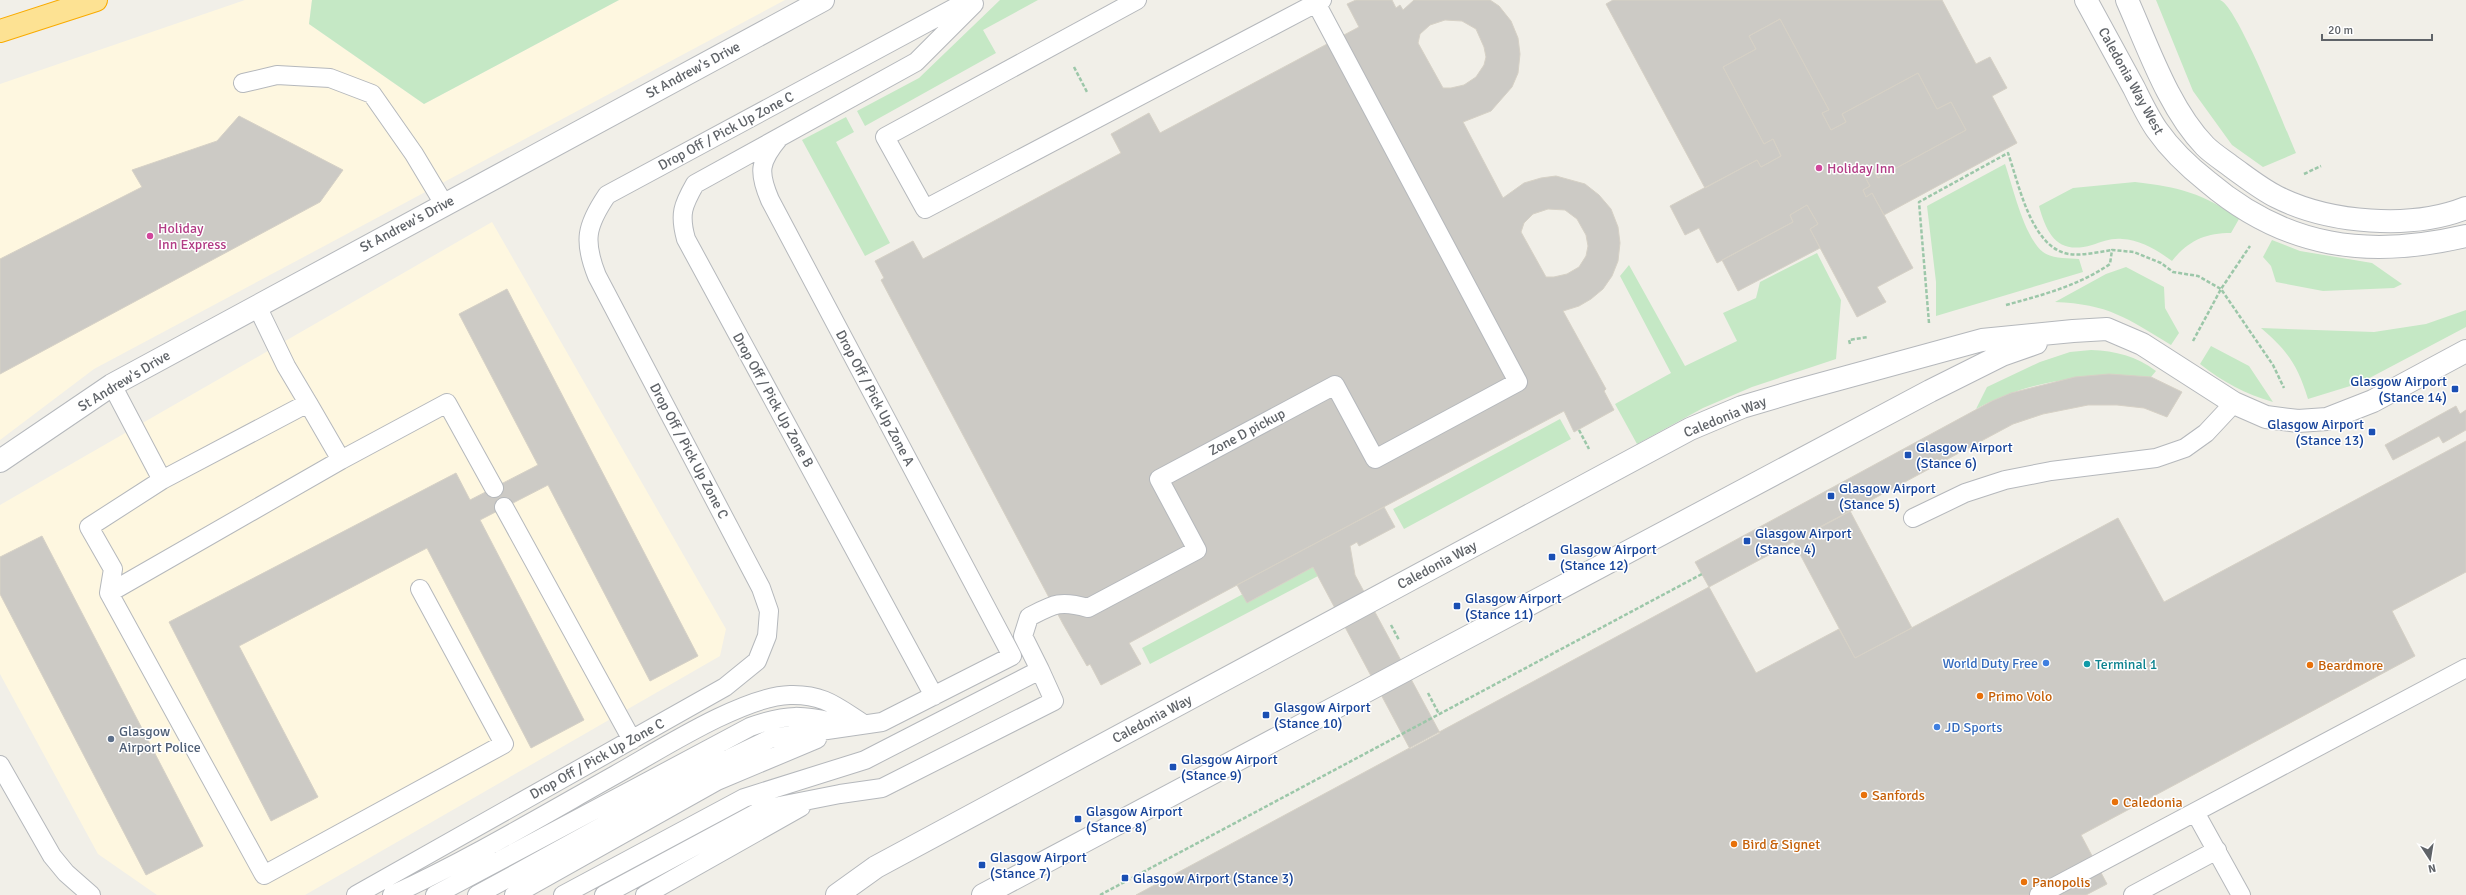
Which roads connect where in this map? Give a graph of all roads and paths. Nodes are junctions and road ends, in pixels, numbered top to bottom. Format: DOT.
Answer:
graph roads {
  1 [pos="53,0"];
  2 [pos="96,0"];
  3 [pos="823,0"];
  4 [pos="969,0"];
  5 [pos="978,0"];
  6 [pos="1137,0"];
  7 [pos="2086,0"];
  8 [pos="2127,0"];
  9 [pos="1319,1"];
  10 [pos="0,23"];
  11 [pos="0,31"];
  12 [pos="1061,42"];
  13 [pos="243,83"];
  14 [pos="1100,117"];
  15 [pos="779,138"];
  16 [pos="444,204"];
  17 [pos="2464,209"];
  18 [pos="2466,236"];
  19 [pos="2112,250"];
  20 [pos="256,306"];
  21 [pos="1929,325"];
  22 [pos="2073,331"];
  23 [pos="2466,352"];
  24 [pos="2178,368"];
  25 [pos="112,385"];
  26 [pos="308,403"];
  27 [pos="2234,403"];
  28 [pos="2298,421"];
  29 [pos="341,460"];
  30 [pos="0,461"];
  31 [pos="162,480"];
  32 [pos="494,488"];
  33 [pos="504,507"];
  34 [pos="1913,518"];
  35 [pos="1702,574"];
  36 [pos="420,589"];
  37 [pos="109,592"];
  38 [pos="2466,668"];
  39 [pos="1040,670"];
  40 [pos="934,696"];
  41 [pos="857,725"];
  42 [pos="632,740"];
  43 [pos="0,765"];
  44 [pos="814,800"];
  45 [pos="2196,812"];
  46 [pos="2217,850"];
  47 [pos="91,895"];
  48 [pos="356,895"];
  49 [pos="392,895"];
  50 [pos="435,895"];
  51 [pos="477,895"];
  52 [pos="514,895"];
  53 [pos="563,895"];
  54 [pos="604,895"];
  55 [pos="645,895"];
  56 [pos="838,895"];
  57 [pos="983,895"];
  58 [pos="1100,895"];
  59 [pos="2039,895"];
  60 [pos="2133,895"];
  61 [pos="2241,895"];
  1 -- 10 [label="highway"];
  2 -- 11 [label="highway"];
  3 -- 16 [label="street, St Andrew's Drive"];
  4 -- 42 [label="lane, Drop Off / Pick Up Zone C"];
  5 -- 15 [label="lane, Drop Off / Pick Up Zone B"];
  6 -- 12 [label="lane"];
  7 -- 18 [label="street, Caledonia Way West"];
  8 -- 17 [label="street, Caledonia Way West"];
  9 -- 14 [label="lane"];
  9 -- 39 [label="lane, Zone D pickup"];
  12 -- 14 [label="path"];
  12 -- 14 [label="lane"];
  13 -- 16 [label="lane"];
  15 -- 40 [label="lane, Drop Off / Pick Up Zone A"];
  15 -- 40 [label="lane, Drop Off / Pick Up Zone B"];
  16 -- 20 [label="street, St Andrew's Drive"];
  19 -- 21 [label="path"];
  20 -- 25 [label="street, St Andrew's Drive"];
  20 -- 26 [label="lane"];
  22 -- 24 [label="street, Caledonia Way"];
  22 -- 56 [label="street, Caledonia Way"];
  22 -- 57 [label="street, Caledonia Way"];
  23 -- 28 [label="street, Caledonia Way"];
  24 -- 27 [label="street, Caledonia Way"];
  24 -- 28 [label="path"];
  25 -- 30 [label="street, St Andrew's Drive"];
  25 -- 31 [label="lane"];
  26 -- 29 [label="lane"];
  26 -- 31 [label="lane"];
  27 -- 28 [label="street, Caledonia Way"];
  27 -- 34 [label="lane"];
  29 -- 32 [label="lane"];
  29 -- 37 [label="lane"];
  31 -- 37 [label="lane"];
  33 -- 42 [label="lane"];
  35 -- 58 [label="path"];
  36 -- 37 [label="lane"];
  38 -- 45 [label="lane"];
  39 -- 44 [label="lane"];
  39 -- 53 [label="lane"];
  40 -- 41 [label="lane"];
  41 -- 49 [label="lane"];
  41 -- 50 [label="lane"];
  41 -- 51 [label="lane"];
  41 -- 52 [label="lane"];
  42 -- 48 [label="lane, Drop Off / Pick Up Zone C"];
  43 -- 47 [label="lane"];
  44 -- 54 [label="lane"];
  44 -- 55 [label="lane"];
  45 -- 46 [label="lane"];
  45 -- 59 [label="lane"];
  46 -- 60 [label="lane"];
  46 -- 61 [label="lane"];
}
